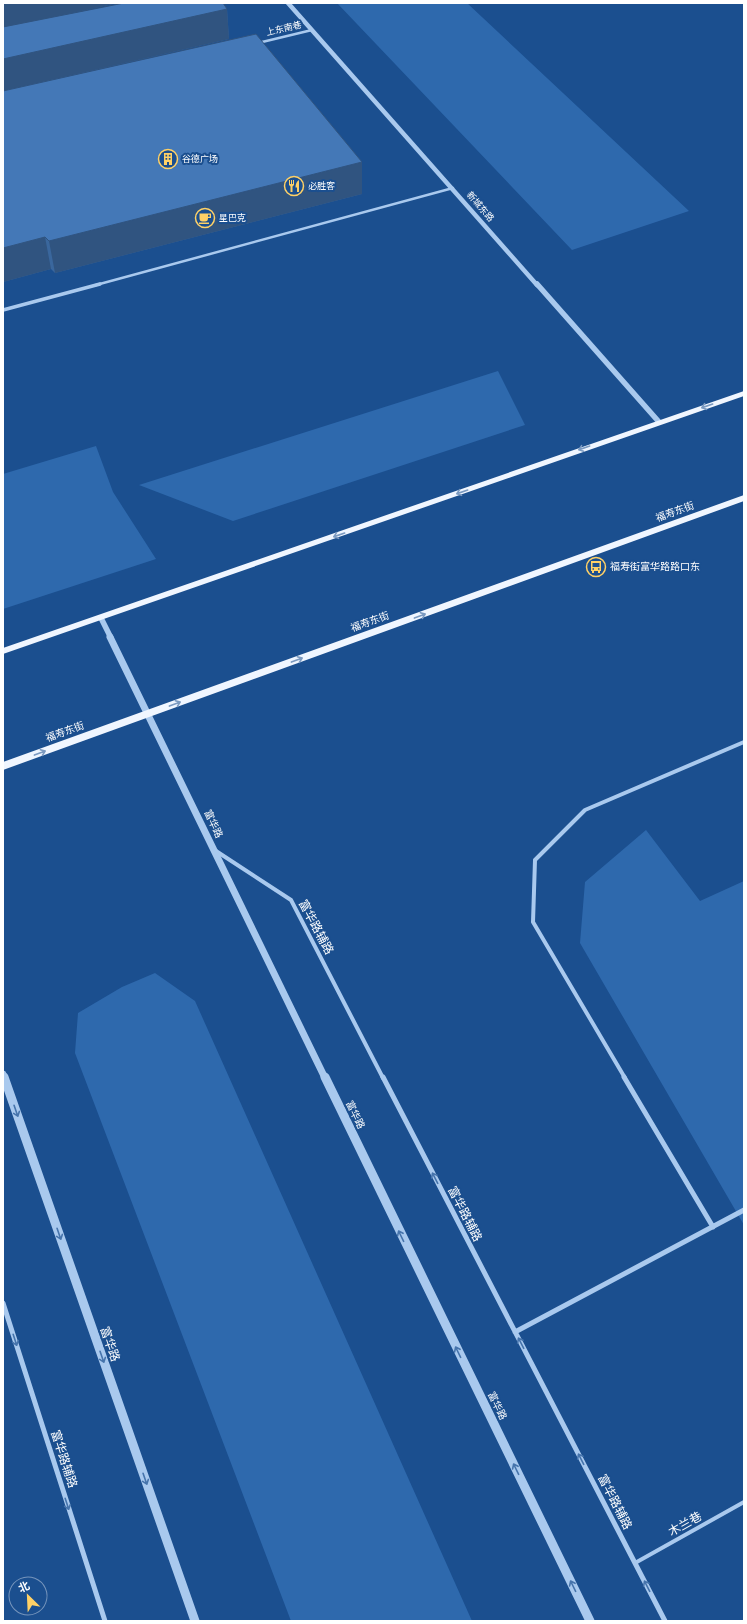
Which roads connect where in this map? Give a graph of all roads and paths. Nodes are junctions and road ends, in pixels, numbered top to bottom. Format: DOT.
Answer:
graph roads {
  1 [pos="288,3"];
  2 [pos="312,30"];
  3 [pos="258,43"];
  4 [pos="453,188"];
  5 [pos="3,310"];
  6 [pos="744,393"];
  7 [pos="659,422"];
  8 [pos="744,498"];
  9 [pos="101,618"];
  10 [pos="3,651"];
  11 [pos="149,714"];
  12 [pos="744,742"];
  13 [pos="3,766"];
  14 [pos="212,849"];
  15 [pos="3,1074"];
  16 [pos="744,1210"];
  17 [pos="713,1227"];
  18 [pos="3,1303"];
  19 [pos="515,1332"];
  20 [pos="744,1502"];
  21 [pos="635,1563"];
  22 [pos="105,1621"];
  23 [pos="195,1621"];
  24 [pos="590,1621"];
  25 [pos="665,1621"];
  1 -- 2 [label="street, 新城东路"];
  2 -- 3 [label="street, 上东南巷"];
  2 -- 4 [label="street, 新城东路"];
  4 -- 5 [label="street"];
  4 -- 7 [label="street, 新城东路"];
  6 -- 7 [label="main road, one-way"];
  7 -- 9 [label="main road, one-way"];
  11 -- 8 [label="main road, 福寿东街, one-way"];
  9 -- 10 [label="main road"];
  9 -- 11 [label="street, 富华路"];
  13 -- 11 [label="main road, 福寿东街, one-way"];
  11 -- 14 [label="street, 富华路"];
  12 -- 17 [label="street"];
  19 -- 14 [label="street, 富华路辅路, one-way"];
  24 -- 14 [label="street, 富华路, one-way"];
  15 -- 23 [label="street, 富华路, one-way"];
  16 -- 17 [label="street"];
  17 -- 19 [label="street"];
  18 -- 22 [label="street, 富华路辅路, one-way"];
  21 -- 19 [label="street, 富华路辅路, one-way"];
  20 -- 21 [label="lane, 木兰巷"];
  25 -- 21 [label="street, 富华路辅路, one-way"];
}
